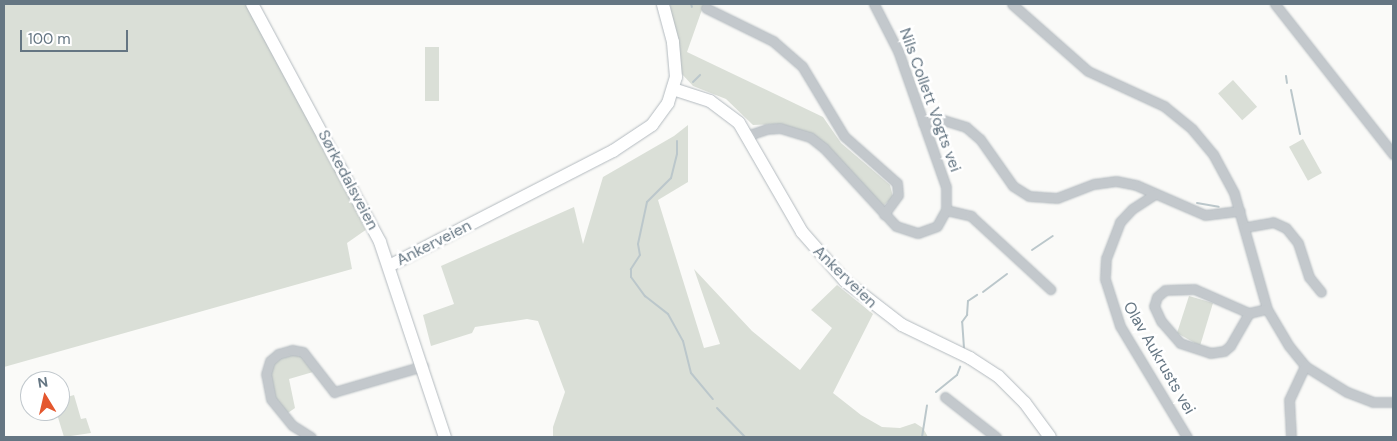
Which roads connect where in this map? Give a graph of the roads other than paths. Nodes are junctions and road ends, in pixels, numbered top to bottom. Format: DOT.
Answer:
graph roads {
  1 [pos="252,4"];
  2 [pos="663,4"];
  3 [pos="874,4"];
  4 [pos="1012,4"];
  5 [pos="1275,4"];
  6 [pos="706,8"];
  7 [pos="673,89"];
  8 [pos="923,123"];
  9 [pos="749,136"];
  10 [pos="1393,154"];
  11 [pos="1155,194"];
  12 [pos="946,210"];
  13 [pos="1240,211"];
  14 [pos="884,214"];
  15 [pos="1246,227"];
  16 [pos="389,266"];
  17 [pos="1050,289"];
  18 [pos="1321,292"];
  19 [pos="1267,309"];
  20 [pos="1249,313"];
  21 [pos="424,366"];
  22 [pos="1305,366"];
  23 [pos="945,397"];
  24 [pos="1393,402"];
  25 [pos="311,437"];
  26 [pos="445,437"];
  27 [pos="996,437"];
  28 [pos="1050,437"];
  29 [pos="1186,437"];
  30 [pos="1291,437"];
  1 -- 16 [label="main road, Sørkedalsveien"];
  2 -- 7 [label="main road, Ankerveien"];
  3 -- 8 [label="street, Nils Collett Vogts vei"];
  4 -- 13 [label="street"];
  5 -- 10 [label="street"];
  6 -- 14 [label="street"];
  7 -- 9 [label="main road, Ankerveien"];
  7 -- 16 [label="main road, Ankerveien"];
  8 -- 11 [label="street"];
  8 -- 12 [label="street, Nils Collett Vogts vei"];
  9 -- 14 [label="street"];
  9 -- 28 [label="main road, Ankerveien"];
  11 -- 13 [label="street"];
  11 -- 29 [label="street, Olav Aukrusts vei"];
  12 -- 14 [label="street"];
  12 -- 17 [label="street"];
  13 -- 15 [label="street"];
  15 -- 18 [label="street"];
  15 -- 19 [label="street"];
  16 -- 21 [label="main road, Sørkedalsveien"];
  19 -- 20 [label="street"];
  19 -- 22 [label="street"];
  20 -- 20 [label="street"];
  21 -- 25 [label="street"];
  21 -- 26 [label="main road, Sørkedalsveien"];
  22 -- 24 [label="street"];
  22 -- 30 [label="street"];
  23 -- 27 [label="street"];
}
